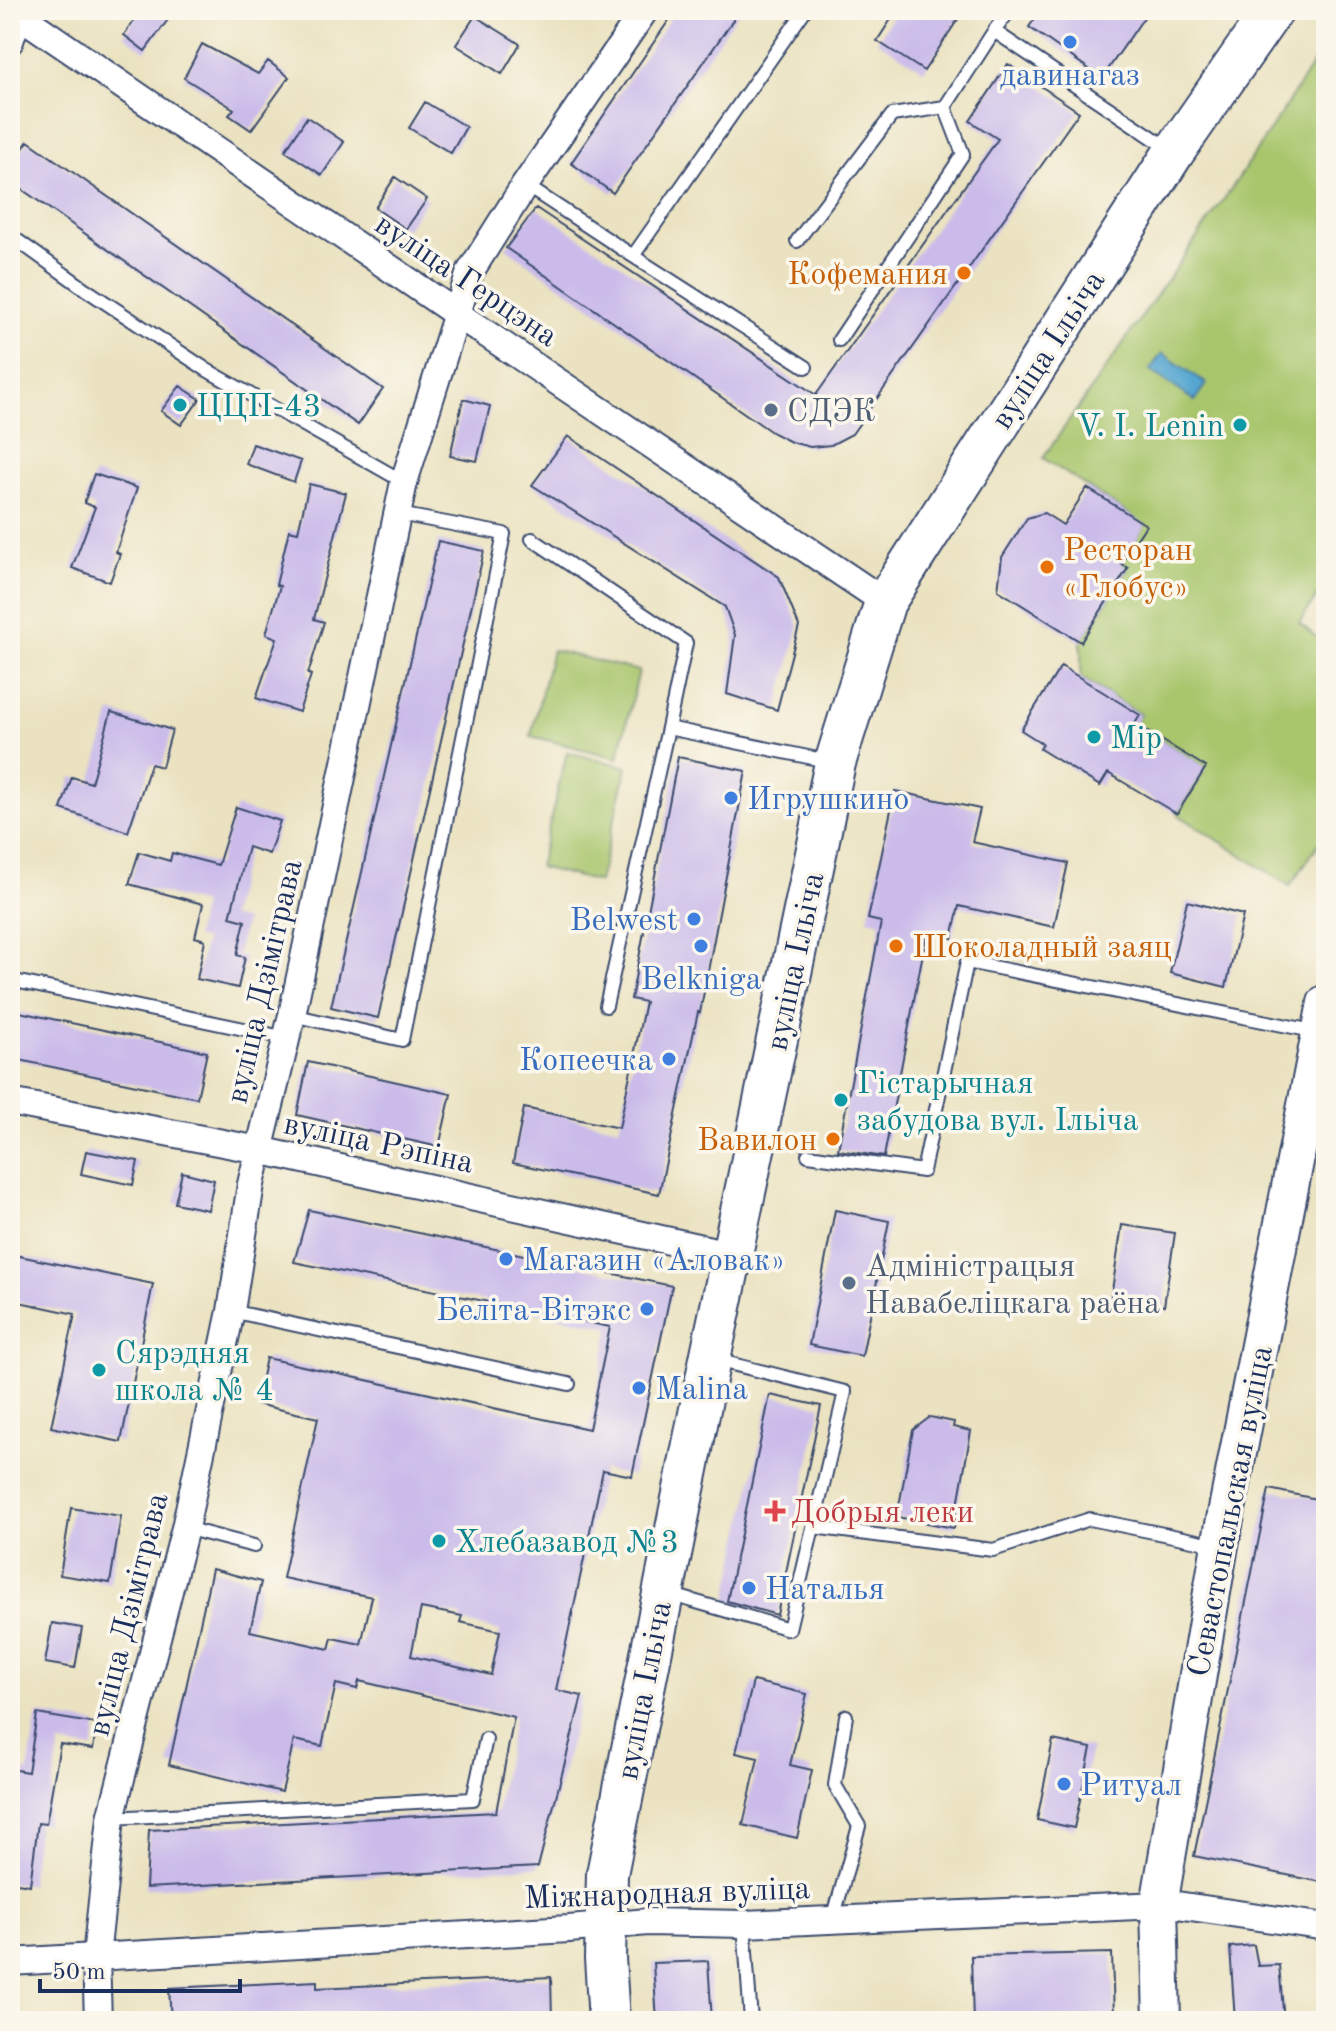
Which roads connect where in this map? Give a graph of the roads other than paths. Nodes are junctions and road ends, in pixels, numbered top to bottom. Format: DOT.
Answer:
graph roads {
  1 [pos="645,10"];
  2 [pos="805,10"];
  3 [pos="1010,10"];
  4 [pos="1273,10"];
  5 [pos="16,11"];
  6 [pos="994,31"];
  7 [pos="10,41"];
  8 [pos="945,107"];
  9 [pos="1174,152"];
  10 [pos="525,185"];
  11 [pos="10,235"];
  12 [pos="797,241"];
  13 [pos="633,256"];
  14 [pos="457,314"];
  15 [pos="839,340"];
  16 [pos="806,367"];
  17 [pos="404,482"];
  18 [pos="399,514"];
  19 [pos="532,539"];
  20 [pos="885,602"];
  21 [pos="668,728"];
  22 [pos="835,763"];
  23 [pos="10,980"];
  24 [pos="606,1006"];
  25 [pos="1323,1018"];
  26 [pos="289,1026"];
  27 [pos="10,1102"];
  28 [pos="259,1150"];
  29 [pos="808,1155"];
  30 [pos="733,1255"];
  31 [pos="231,1311"];
  32 [pos="710,1359"];
  33 [pos="569,1384"];
  34 [pos="813,1527"];
  35 [pos="185,1528"];
  36 [pos="1220,1545"];
  37 [pos="254,1546"];
  38 [pos="663,1592"];
  39 [pos="846,1716"];
  40 [pos="486,1739"];
  41 [pos="111,1818"];
  42 [pos="1159,1905"];
  43 [pos="833,1919"];
  44 [pos="744,1924"];
  45 [pos="605,1925"];
  46 [pos="1326,1927"];
  47 [pos="96,1957"];
  48 [pos="10,1962"];
  49 [pos="98,2021"];
  50 [pos="609,2021"];
  51 [pos="751,2021"];
  52 [pos="1162,2021"];
  1 -- 10 [label="street, вуліца Дзімітрава"];
  2 -- 13 [label="lane"];
  3 -- 6 [label="lane"];
  4 -- 9 [label="main road, вуліца Ільіча"];
  5 -- 7 [label="street"];
  5 -- 14 [label="street, вуліца Герцэна"];
  6 -- 8 [label="lane"];
  6 -- 9 [label="lane"];
  8 -- 12 [label="lane"];
  8 -- 15 [label="lane"];
  9 -- 20 [label="main road, вуліца Ільіча"];
  10 -- 13 [label="lane"];
  10 -- 14 [label="street, вуліца Дзімітрава"];
  11 -- 17 [label="lane"];
  13 -- 16 [label="lane"];
  14 -- 17 [label="street, вуліца Дзімітрава"];
  14 -- 20 [label="street, вуліца Герцэна"];
  17 -- 18 [label="street, вуліца Дзімітрава"];
  18 -- 26 [label="street, вуліца Дзімітрава"];
  18 -- 26 [label="lane"];
  19 -- 21 [label="lane"];
  20 -- 22 [label="main road, вуліца Ільіча"];
  21 -- 22 [label="lane"];
  21 -- 24 [label="lane"];
  22 -- 30 [label="main road, вуліца Ільіча"];
  23 -- 26 [label="lane"];
  25 -- 29 [label="lane"];
  25 -- 36 [label="street, Севастопальская вуліца"];
  26 -- 28 [label="street, вуліца Дзімітрава"];
  27 -- 28 [label="street, вуліца Рэпіна"];
  28 -- 30 [label="street, вуліца Рэпіна"];
  28 -- 31 [label="street, вуліца Дзімітрава"];
  30 -- 32 [label="main road, вуліца Ільіча"];
  31 -- 33 [label="lane"];
  31 -- 35 [label="street, вуліца Дзімітрава"];
  32 -- 34 [label="lane"];
  32 -- 38 [label="main road, вуліца Ільіча"];
  34 -- 36 [label="lane"];
  34 -- 38 [label="lane"];
  35 -- 37 [label="lane"];
  35 -- 41 [label="street, вуліца Дзімітрава"];
  36 -- 42 [label="street, Севастопальская вуліца"];
  38 -- 45 [label="main road, вуліца Ільіча"];
  39 -- 43 [label="lane"];
  40 -- 41 [label="lane"];
  41 -- 47 [label="street, вуліца Дзімітрава"];
  42 -- 43 [label="street, Міжнародная вуліца"];
  42 -- 46 [label="street, Міжнародная вуліца"];
  42 -- 52 [label="street, Севастопальская вуліца"];
  43 -- 44 [label="street, Міжнародная вуліца"];
  44 -- 45 [label="street, Міжнародная вуліца"];
  44 -- 51 [label="lane"];
  45 -- 47 [label="street, Міжнародная вуліца"];
  45 -- 50 [label="main road, вуліца Ільіча"];
  47 -- 48 [label="street, Міжнародная вуліца"];
  47 -- 49 [label="street, вуліца Дзімітрава"];
}
